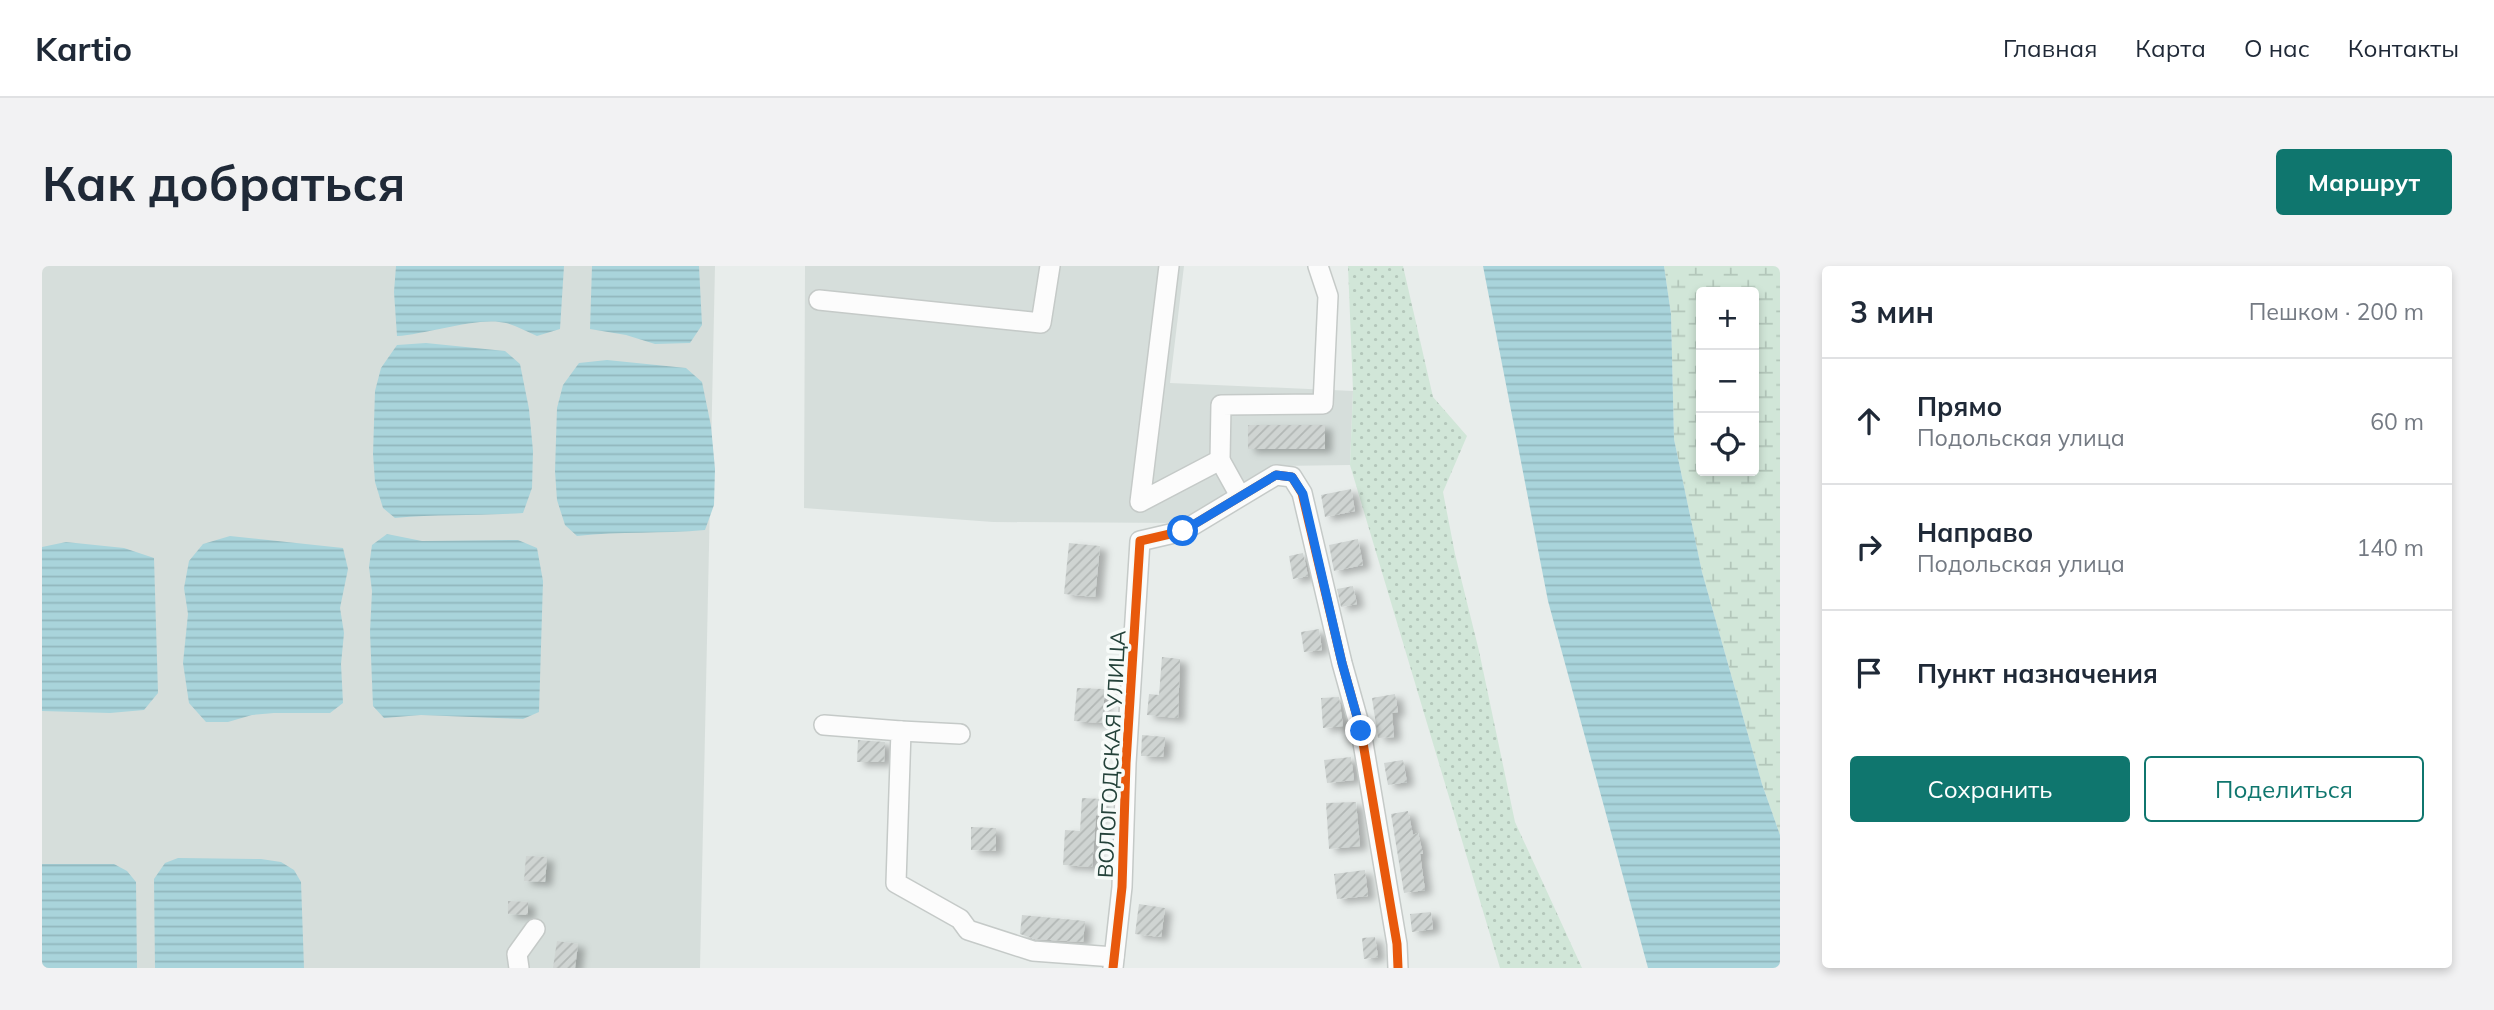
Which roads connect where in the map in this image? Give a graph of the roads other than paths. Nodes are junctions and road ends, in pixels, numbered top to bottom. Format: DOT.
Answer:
graph roads {
  1 [pos="1050,266"];
  2 [pos="1169,266"];
  3 [pos="1318,266"];
  4 [pos="819,300"];
  5 [pos="1220,460"];
  6 [pos="1240,496"];
  7 [pos="824,725"];
  8 [pos="901,731"];
  9 [pos="960,734"];
  10 [pos="534,929"];
  11 [pos="1114,963"];
  12 [pos="519,968"];
  13 [pos="1398,968"];
  1 -- 4 [label="street"];
  2 -- 5 [label="street"];
  3 -- 5 [label="street"];
  5 -- 6 [label="street"];
  6 -- 11 [label="street, ВОЛОГОДСКАЯ УЛИЦА"];
  6 -- 13 [label="street"];
  7 -- 8 [label="street"];
  8 -- 9 [label="street"];
  8 -- 11 [label="street"];
  10 -- 12 [label="street"];
}
